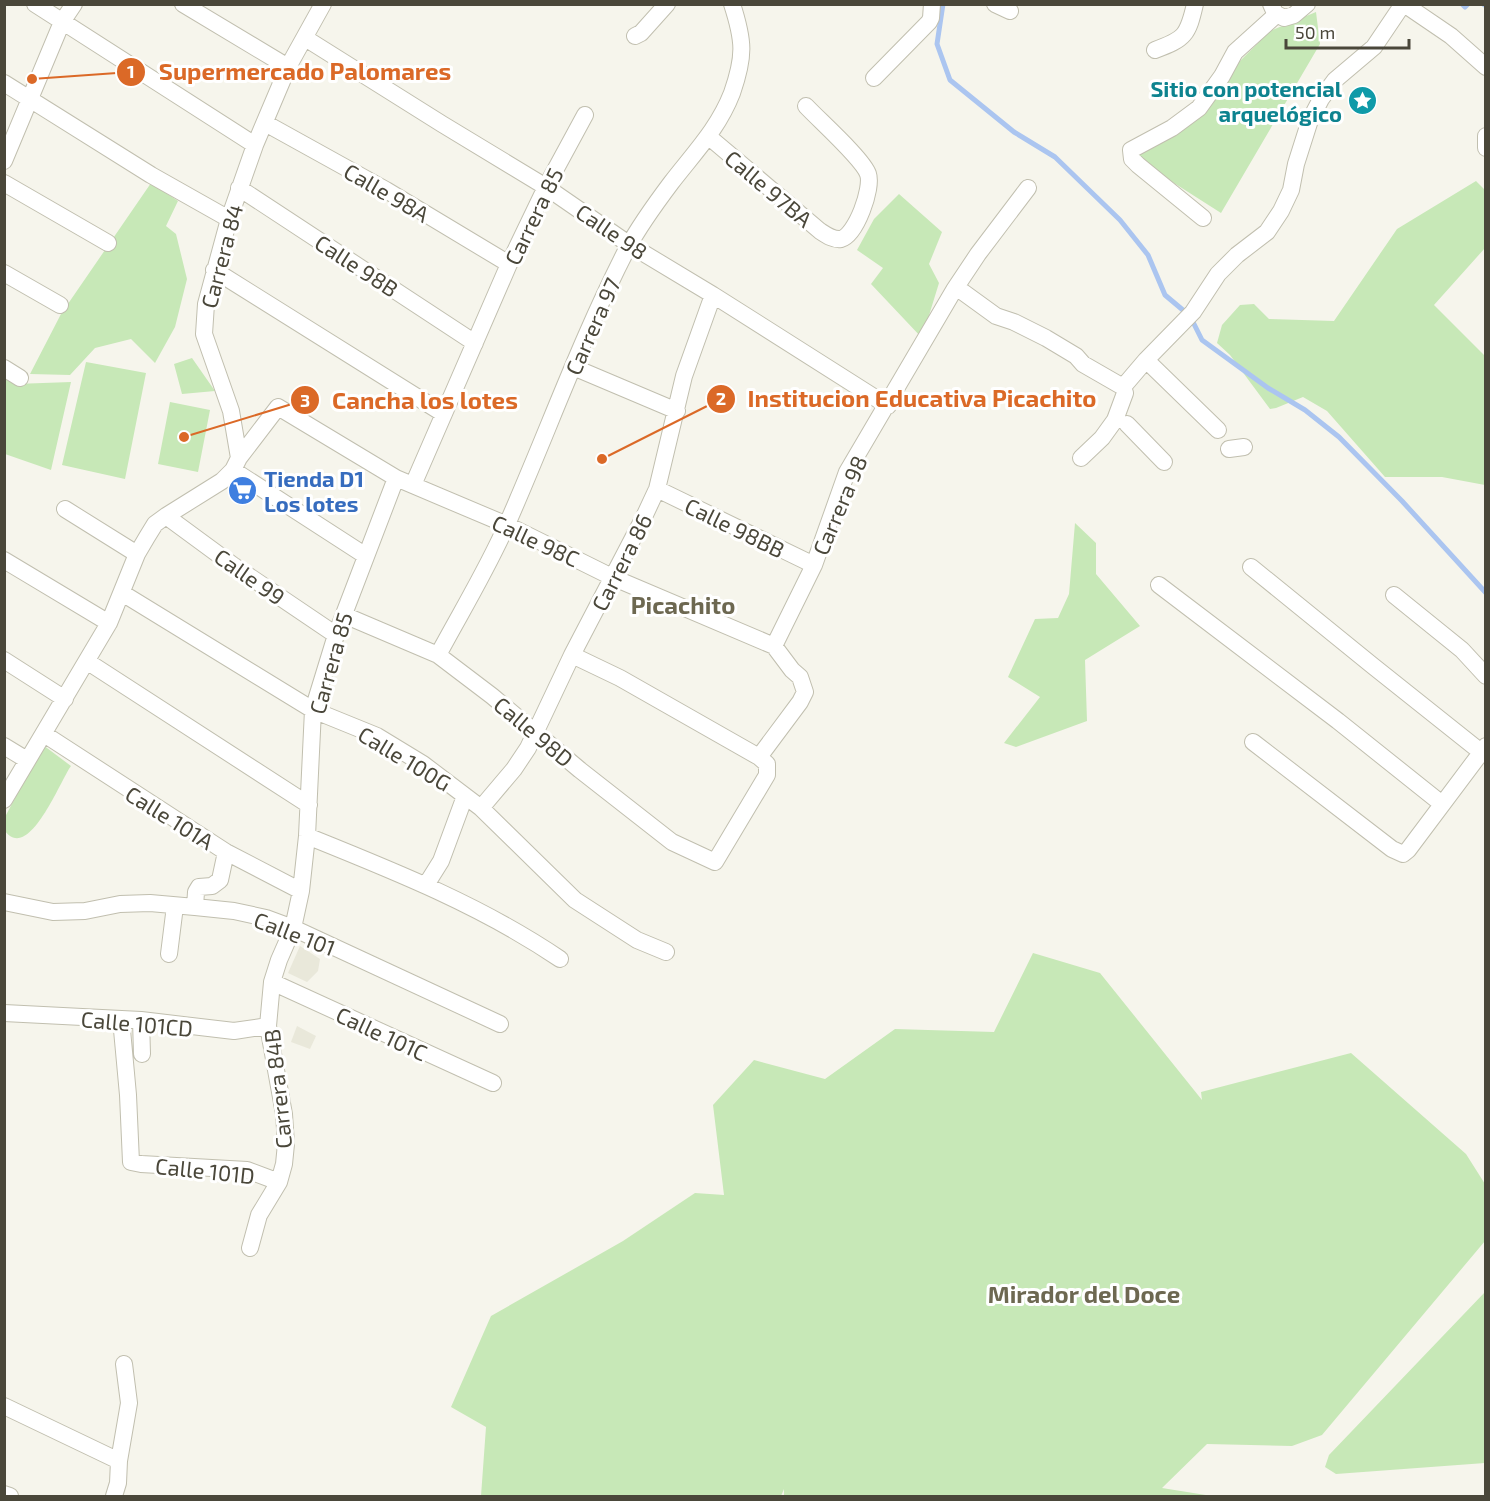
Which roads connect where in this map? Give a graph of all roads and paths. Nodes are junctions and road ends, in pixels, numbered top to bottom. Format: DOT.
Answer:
graph roads {
  1 [pos="34,4"];
  2 [pos="74,4"];
  3 [pos="183,4"];
  4 [pos="323,4"];
  5 [pos="668,4"];
  6 [pos="732,4"];
  7 [pos="932,4"];
  8 [pos="1195,4"];
  9 [pos="1307,4"];
  10 [pos="1404,4"];
  11 [pos="1274,10"];
  12 [pos="62,22"];
  13 [pos="635,36"];
  14 [pos="305,38"];
  15 [pos="1155,50"];
  16 [pos="288,67"];
  17 [pos="1485,67"];
  18 [pos="873,78"];
  19 [pos="4,83"];
  20 [pos="30,99"];
  21 [pos="806,106"];
  22 [pos="585,115"];
  23 [pos="265,123"];
  24 [pos="1485,136"];
  25 [pos="709,137"];
  26 [pos="255,145"];
  27 [pos="1485,148"];
  28 [pos="4,161"];
  29 [pos="4,183"];
  30 [pos="546,187"];
  31 [pos="239,188"];
  32 [pos="1028,188"];
  33 [pos="1203,218"];
  34 [pos="229,219"];
  35 [pos="108,243"];
  36 [pos="630,245"];
  37 [pos="508,264"];
  38 [pos="214,270"];
  39 [pos="4,273"];
  40 [pos="956,288"];
  41 [pos="713,295"];
  42 [pos="60,304"];
  43 [pos="476,343"];
  44 [pos="1146,360"];
  45 [pos="573,367"];
  46 [pos="4,369"];
  47 [pos="20,378"];
  48 [pos="1123,387"];
  49 [pos="888,406"];
  50 [pos="677,411"];
  51 [pos="444,414"];
  52 [pos="1127,424"];
  53 [pos="1218,430"];
  54 [pos="1081,458"];
  55 [pos="1164,462"];
  56 [pos="236,464"];
  57 [pos="396,478"];
  58 [pos="413,485"];
  59 [pos="657,489"];
  60 [pos="65,509"];
  61 [pos="166,516"];
  62 [pos="507,525"];
  63 [pos="136,554"];
  64 [pos="366,556"];
  65 [pos="4,560"];
  66 [pos="814,566"];
  67 [pos="1251,567"];
  68 [pos="614,578"];
  69 [pos="1159,585"];
  70 [pos="122,593"];
  71 [pos="1395,595"];
  72 [pos="344,615"];
  73 [pos="109,623"];
  74 [pos="336,635"];
  75 [pos="774,646"];
  76 [pos="572,655"];
  77 [pos="438,656"];
  78 [pos="4,660"];
  79 [pos="88,662"];
  80 [pos="1485,676"];
  81 [pos="65,699"];
  82 [pos="314,710"];
  83 [pos="535,732"];
  84 [pos="44,734"];
  85 [pos="1253,742"];
  86 [pos="4,746"];
  87 [pos="1483,749"];
  88 [pos="759,757"];
  89 [pos="27,760"];
  90 [pos="465,796"];
  91 [pos="4,800"];
  92 [pos="1442,804"];
  93 [pos="309,805"];
  94 [pos="481,808"];
  95 [pos="307,836"];
  96 [pos="226,852"];
  97 [pos="426,885"];
  98 [pos="301,891"];
  99 [pos="4,902"];
  100 [pos="175,906"];
  101 [pos="195,907"];
  102 [pos="293,928"];
  103 [pos="666,952"];
  104 [pos="169,954"];
  105 [pos="560,960"];
  106 [pos="272,982"];
  107 [pos="4,1013"];
  108 [pos="121,1019"];
  109 [pos="141,1020"];
  110 [pos="500,1024"];
  111 [pos="268,1026"];
  112 [pos="142,1054"];
  113 [pos="493,1083"];
  114 [pos="279,1182"];
  115 [pos="250,1248"];
  116 [pos="124,1364"];
  117 [pos="4,1406"];
  118 [pos="119,1461"];
  119 [pos="116,1490"];
  120 [pos="4,1494"];
  121 [pos="10,1497"];
  1 -- 12 [label="street"];
  2 -- 12 [label="street"];
  3 -- 16 [label="street"];
  4 -- 14 [label="street, Carrera 84"];
  5 -- 13 [label="street"];
  6 -- 25 [label="street, Carrera 97"];
  7 -- 18 [label="street"];
  8 -- 15 [label="street"];
  9 -- 11 [label="street"];
  10 -- 17 [label="street"];
  10 -- 44 [label="street"];
  11 -- 33 [label="street"];
  12 -- 20 [label="street"];
  12 -- 26 [label="street"];
  14 -- 16 [label="street, Carrera 84"];
  14 -- 30 [label="street, Calle 98"];
  16 -- 23 [label="street, Carrera 84"];
  19 -- 20 [label="street"];
  20 -- 28 [label="street"];
  20 -- 34 [label="street"];
  21 -- 25 [label="street, Calle 97BA"];
  22 -- 30 [label="street, Carrera 85"];
  23 -- 26 [label="street, Carrera 84"];
  23 -- 37 [label="street, Calle 98A"];
  24 -- 27 [label="street"];
  25 -- 36 [label="street, Carrera 97"];
  26 -- 31 [label="street, Carrera 84"];
  29 -- 35 [label="street"];
  30 -- 36 [label="street, Calle 98"];
  30 -- 37 [label="street, Carrera 85"];
  31 -- 34 [label="street, Carrera 84"];
  31 -- 43 [label="street, Calle 98B"];
  32 -- 40 [label="street, Carrera 98"];
  34 -- 38 [label="street, Carrera 84"];
  36 -- 41 [label="street, Calle 98"];
  36 -- 45 [label="street, Carrera 97"];
  37 -- 43 [label="street, Carrera 85"];
  38 -- 51 [label="street"];
  38 -- 56 [label="street, Carrera 84"];
  39 -- 42 [label="street"];
  40 -- 48 [label="street"];
  40 -- 49 [label="street, Carrera 98"];
  41 -- 49 [label="street, Calle 98"];
  41 -- 50 [label="street, Carrera 86"];
  43 -- 51 [label="street, Carrera 85"];
  44 -- 48 [label="street"];
  44 -- 53 [label="street"];
  45 -- 50 [label="street"];
  45 -- 62 [label="street, Carrera 97"];
  46 -- 47 [label="street"];
  48 -- 54 [label="street"];
  49 -- 66 [label="street, Carrera 98"];
  50 -- 59 [label="street, Carrera 86"];
  51 -- 58 [label="street, Carrera 85"];
  52 -- 55 [label="street"];
  56 -- 57 [label="street, Calle 98C"];
  56 -- 61 [label="street"];
  56 -- 64 [label="street"];
  57 -- 58 [label="street, Calle 98C"];
  57 -- 64 [label="street, Carrera 85"];
  58 -- 62 [label="street, Calle 98C"];
  59 -- 66 [label="street, Calle 98BB"];
  59 -- 68 [label="street, Carrera 86"];
  60 -- 63 [label="street"];
  61 -- 63 [label="street"];
  61 -- 74 [label="street, Calle 99"];
  62 -- 68 [label="street, Calle 98C"];
  62 -- 77 [label="street, Carrera 97"];
  63 -- 70 [label="street"];
  64 -- 72 [label="street, Carrera 85"];
  65 -- 73 [label="street"];
  66 -- 75 [label="street, Carrera 98"];
  67 -- 87 [label="street"];
  68 -- 75 [label="street, Calle 98C"];
  68 -- 76 [label="street, Carrera 86"];
  69 -- 92 [label="street"];
  70 -- 73 [label="street"];
  70 -- 82 [label="street, Calle 100G"];
  71 -- 80 [label="street"];
  72 -- 74 [label="street, Carrera 85"];
  72 -- 77 [label="street, Calle 98D"];
  73 -- 79 [label="street"];
  74 -- 82 [label="street, Carrera 85"];
  75 -- 88 [label="street"];
  76 -- 83 [label="street, Carrera 86"];
  76 -- 88 [label="street"];
  77 -- 83 [label="street, Calle 98D"];
  78 -- 81 [label="street"];
  79 -- 81 [label="street"];
  79 -- 93 [label="street"];
  81 -- 84 [label="street"];
  82 -- 90 [label="street, Calle 100G"];
  82 -- 93 [label="street, Carrera 85"];
  83 -- 88 [label="street, Calle 98D"];
  83 -- 94 [label="street, Carrera 86"];
  84 -- 89 [label="street"];
  84 -- 96 [label="street, Calle 101A"];
  85 -- 92 [label="street"];
  86 -- 89 [label="street"];
  87 -- 92 [label="street"];
  89 -- 91 [label="street"];
  90 -- 94 [label="street, Calle 100G"];
  90 -- 97 [label="street"];
  93 -- 95 [label="street, Carrera 85"];
  94 -- 103 [label="street, Calle 100G"];
  95 -- 97 [label="street"];
  95 -- 98 [label="street, Carrera 85"];
  96 -- 98 [label="street, Calle 101A"];
  96 -- 101 [label="street"];
  97 -- 105 [label="street"];
  98 -- 102 [label="street, Carrera 85"];
  99 -- 100 [label="street, Calle 101"];
  100 -- 101 [label="street, Calle 101"];
  100 -- 104 [label="street"];
  101 -- 102 [label="street, Calle 101"];
  102 -- 106 [label="street, Carrera 84B"];
  102 -- 110 [label="street, Calle 101"];
  106 -- 111 [label="street, Carrera 84B"];
  106 -- 113 [label="street, Calle 101C"];
  107 -- 108 [label="street, Calle 101CD"];
  108 -- 109 [label="street, Calle 101CD"];
  108 -- 114 [label="street, Calle 101D"];
  109 -- 111 [label="street, Calle 101CD"];
  109 -- 112 [label="street"];
  111 -- 114 [label="street, Carrera 84B"];
  114 -- 115 [label="street, Carrera 84B"];
  116 -- 118 [label="street"];
  117 -- 118 [label="street"];
  118 -- 119 [label="street"];
  120 -- 121 [label="street"];
}
